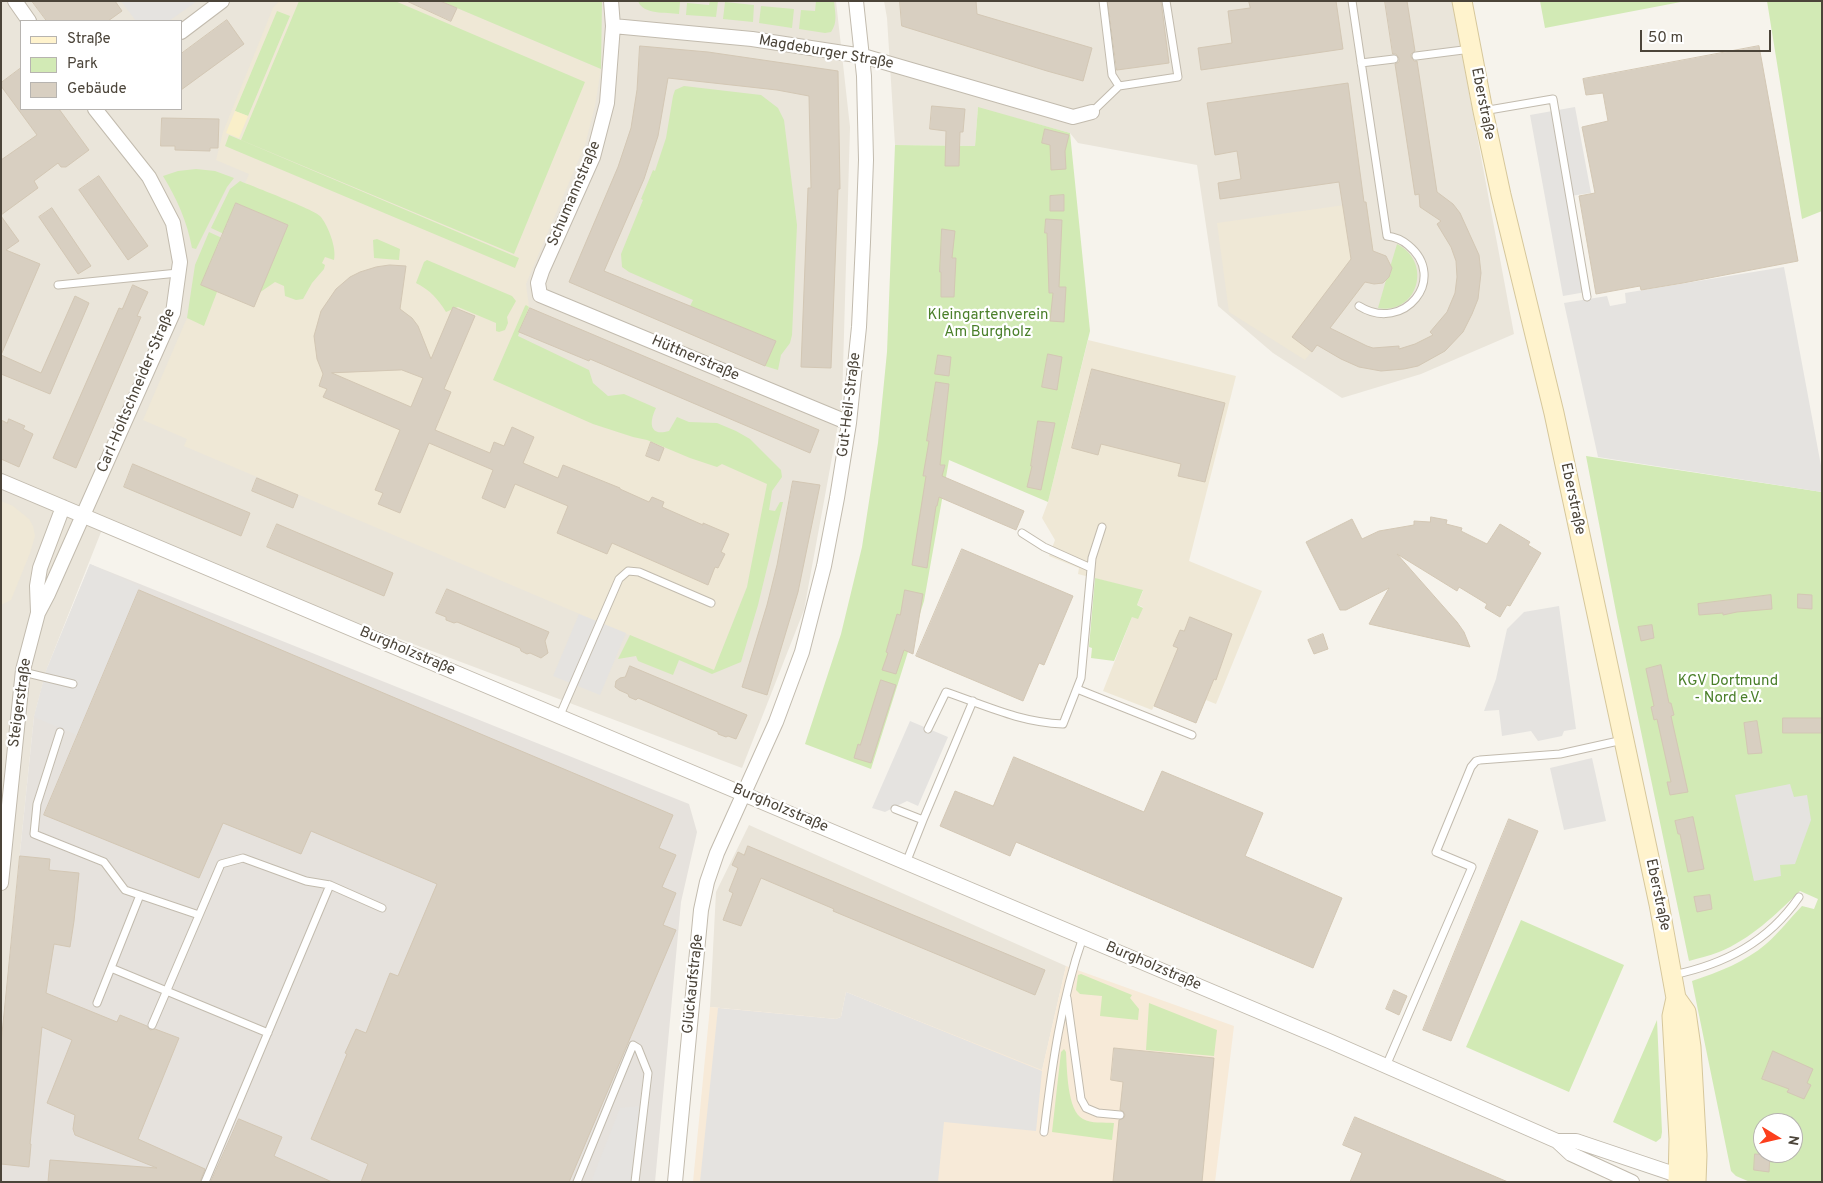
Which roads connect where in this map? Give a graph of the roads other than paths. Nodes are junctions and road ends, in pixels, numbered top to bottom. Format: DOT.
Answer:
graph roads {
  1 [pos="15,1"];
  2 [pos="222,1"];
  3 [pos="610,1"];
  4 [pos="856,1"];
  5 [pos="1103,1"];
  6 [pos="1166,1"];
  7 [pos="1352,1"];
  8 [pos="1462,1"];
  9 [pos="29,20"];
  10 [pos="613,26"];
  11 [pos="182,31"];
  12 [pos="1471,49"];
  13 [pos="863,56"];
  14 [pos="1416,56"];
  15 [pos="1394,59"];
  16 [pos="1361,64"];
  17 [pos="1119,86"];
  18 [pos="95,110"];
  19 [pos="1483,111"];
  20 [pos="1092,112"];
  21 [pos="178,273"];
  22 [pos="58,285"];
  23 [pos="540,295"];
  24 [pos="1587,297"];
  25 [pos="1359,306"];
  26 [pos="849,423"];
  27 [pos="1,481"];
  28 [pos="63,507"];
  29 [pos="84,515"];
  30 [pos="1102,527"];
  31 [pos="1022,533"];
  32 [pos="1091,568"];
  33 [pos="711,603"];
  34 [pos="38,613"];
  35 [pos="22,672"];
  36 [pos="73,684"];
  37 [pos="1077,690"];
  38 [pos="973,701"];
  39 [pos="560,715"];
  40 [pos="928,729"];
  41 [pos="60,732"];
  42 [pos="1192,735"];
  43 [pos="1624,740"];
  44 [pos="744,794"];
  45 [pos="895,809"];
  46 [pos="923,820"];
  47 [pos="906,863"];
  48 [pos="1,883"];
  49 [pos="330,886"];
  50 [pos="140,895"];
  51 [pos="1799,897"];
  52 [pos="382,908"];
  53 [pos="199,915"];
  54 [pos="1083,937"];
  55 [pos="111,968"];
  56 [pos="1672,975"];
  57 [pos="166,990"];
  58 [pos="1067,993"];
  59 [pos="97,1003"];
  60 [pos="152,1025"];
  61 [pos="268,1032"];
  62 [pos="1386,1066"];
  63 [pos="1120,1115"];
  64 [pos="1044,1132"];
  65 [pos="1558,1141"];
  66 [pos="1689,1180"];
  67 [pos="205,1182"];
  68 [pos="577,1182"];
  69 [pos="635,1182"];
  70 [pos="675,1182"];
  71 [pos="1632,1182"];
  1 -- 9 [label="street"];
  2 -- 11 [label="street"];
  3 -- 10 [label="street, Schumannstraße"];
  4 -- 13 [label="street, Gut-Heil-Straße"];
  5 -- 17 [label="lane"];
  6 -- 17 [label="lane"];
  7 -- 16 [label="lane"];
  8 -- 12 [label="street, Eberstraße"];
  10 -- 13 [label="street, Magdeburger Straße"];
  10 -- 23 [label="street, Schumannstraße"];
  12 -- 14 [label="lane"];
  12 -- 19 [label="street, Eberstraße"];
  13 -- 20 [label="street, Magdeburger Straße"];
  13 -- 26 [label="street, Gut-Heil-Straße"];
  15 -- 16 [label="lane"];
  16 -- 25 [label="lane"];
  17 -- 20 [label="lane"];
  18 -- 21 [label="street, Carl-Holtschneider-Straße"];
  19 -- 24 [label="lane"];
  19 -- 43 [label="street, Eberstraße"];
  21 -- 22 [label="lane"];
  21 -- 29 [label="street, Carl-Holtschneider-Straße"];
  23 -- 26 [label="street, Hüttnerstraße"];
  26 -- 44 [label="street, Gut-Heil-Straße"];
  27 -- 28 [label="street, Burgholzstraße"];
  28 -- 29 [label="street, Burgholzstraße"];
  28 -- 34 [label="street, Steigerstraße"];
  29 -- 34 [label="street, Steigerstraße"];
  29 -- 39 [label="street, Burgholzstraße"];
  30 -- 32 [label="lane"];
  31 -- 32 [label="lane"];
  32 -- 37 [label="lane"];
  33 -- 39 [label="lane"];
  34 -- 35 [label="street, Steigerstraße"];
  35 -- 36 [label="lane"];
  35 -- 48 [label="street, Steigerstraße"];
  37 -- 38 [label="lane"];
  37 -- 42 [label="lane"];
  38 -- 40 [label="lane"];
  38 -- 46 [label="lane"];
  39 -- 44 [label="street, Burgholzstraße"];
  41 -- 50 [label="lane"];
  43 -- 56 [label="street, Eberstraße"];
  43 -- 62 [label="lane"];
  44 -- 47 [label="street, Burgholzstraße"];
  44 -- 70 [label="street, Glückaufstraße"];
  45 -- 46 [label="lane"];
  46 -- 47 [label="lane"];
  47 -- 54 [label="street, Burgholzstraße"];
  49 -- 52 [label="lane"];
  49 -- 53 [label="lane"];
  49 -- 61 [label="lane"];
  50 -- 53 [label="lane"];
  50 -- 55 [label="lane"];
  51 -- 56 [label="lane"];
  53 -- 57 [label="lane"];
  54 -- 58 [label="lane"];
  54 -- 62 [label="street, Burgholzstraße"];
  55 -- 57 [label="lane"];
  55 -- 59 [label="lane"];
  56 -- 66 [label="street, Eberstraße"];
  57 -- 60 [label="lane"];
  57 -- 61 [label="lane"];
  58 -- 63 [label="lane"];
  58 -- 64 [label="lane"];
  61 -- 67 [label="lane"];
  62 -- 65 [label="street, Burgholzstraße"];
  65 -- 66 [label="street, Burgholzstraße"];
  65 -- 71 [label="street, Burgholzstraße"];
  68 -- 69 [label="lane"];
}
